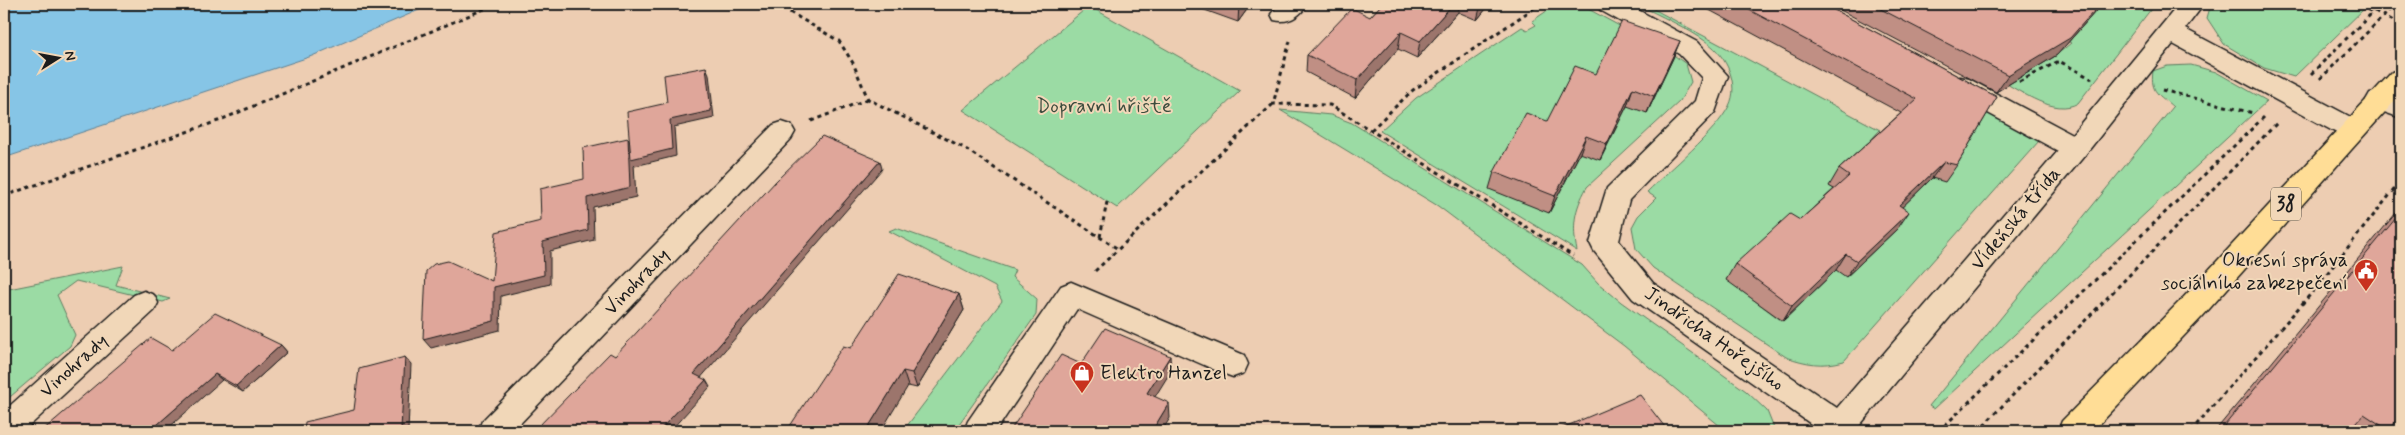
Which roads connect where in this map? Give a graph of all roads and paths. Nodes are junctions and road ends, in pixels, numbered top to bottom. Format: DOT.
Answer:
graph roads {
  1 [pos="496,4"];
  2 [pos="776,4"];
  3 [pos="1540,4"];
  4 [pos="1608,4"];
  5 [pos="2192,4"];
  6 [pos="2353,4"];
  7 [pos="2381,4"];
  8 [pos="2396,4"];
  9 [pos="1290,9"];
  10 [pos="2374,12"];
  11 [pos="2384,16"];
  12 [pos="2401,25"];
  13 [pos="2170,32"];
  14 [pos="1936,74"];
  15 [pos="2401,78"];
  16 [pos="868,98"];
  17 [pos="2294,98"];
  18 [pos="1273,104"];
  19 [pos="2390,104"];
  20 [pos="1371,130"];
  21 [pos="2353,130"];
  22 [pos="782,132"];
  23 [pos="2076,148"];
  24 [pos="2401,181"];
  25 [pos="4,196"];
  26 [pos="1107,202"];
  27 [pos="1100,237"];
  28 [pos="1604,243"];
  29 [pos="1118,249"];
  30 [pos="1071,294"];
  31 [pos="144,303"];
  32 [pos="1233,364"];
  33 [pos="1838,429"];
  34 [pos="4,430"];
  35 [pos="492,431"];
  36 [pos="979,431"];
  37 [pos="1939,431"];
  38 [pos="1978,431"];
  39 [pos="2072,431"];
  40 [pos="2191,431"];
  1 -- 25 [label="path"];
  2 -- 16 [label="path"];
  3 -- 20 [label="path"];
  4 -- 28 [label="street"];
  5 -- 13 [label="street, Vídeňská třída"];
  6 -- 10 [label="path"];
  7 -- 10 [label="path"];
  8 -- 11 [label="path"];
  9 -- 18 [label="path"];
  10 -- 11 [label="path"];
  10 -- 17 [label="path"];
  11 -- 12 [label="path"];
  11 -- 17 [label="path"];
  13 -- 17 [label="street"];
  13 -- 23 [label="street, Vídeňská třída"];
  14 -- 23 [label="street"];
  15 -- 19 [label="main road, 38"];
  16 -- 22 [label="path"];
  16 -- 27 [label="path"];
  17 -- 21 [label="street"];
  17 -- 37 [label="path"];
  17 -- 38 [label="path"];
  18 -- 20 [label="path"];
  18 -- 29 [label="path"];
  19 -- 21 [label="main road, 38"];
  20 -- 28 [label="path"];
  21 -- 39 [label="main road, 38"];
  22 -- 35 [label="street, Vinohrady"];
  23 -- 33 [label="street, Vídeňská třída"];
  24 -- 40 [label="path"];
  26 -- 27 [label="path"];
  27 -- 29 [label="path"];
  28 -- 33 [label="street, Jindřicha Hořejšího"];
  29 -- 30 [label="path"];
  30 -- 32 [label="street"];
  30 -- 36 [label="street"];
  31 -- 34 [label="street, Vinohrady"];
}
